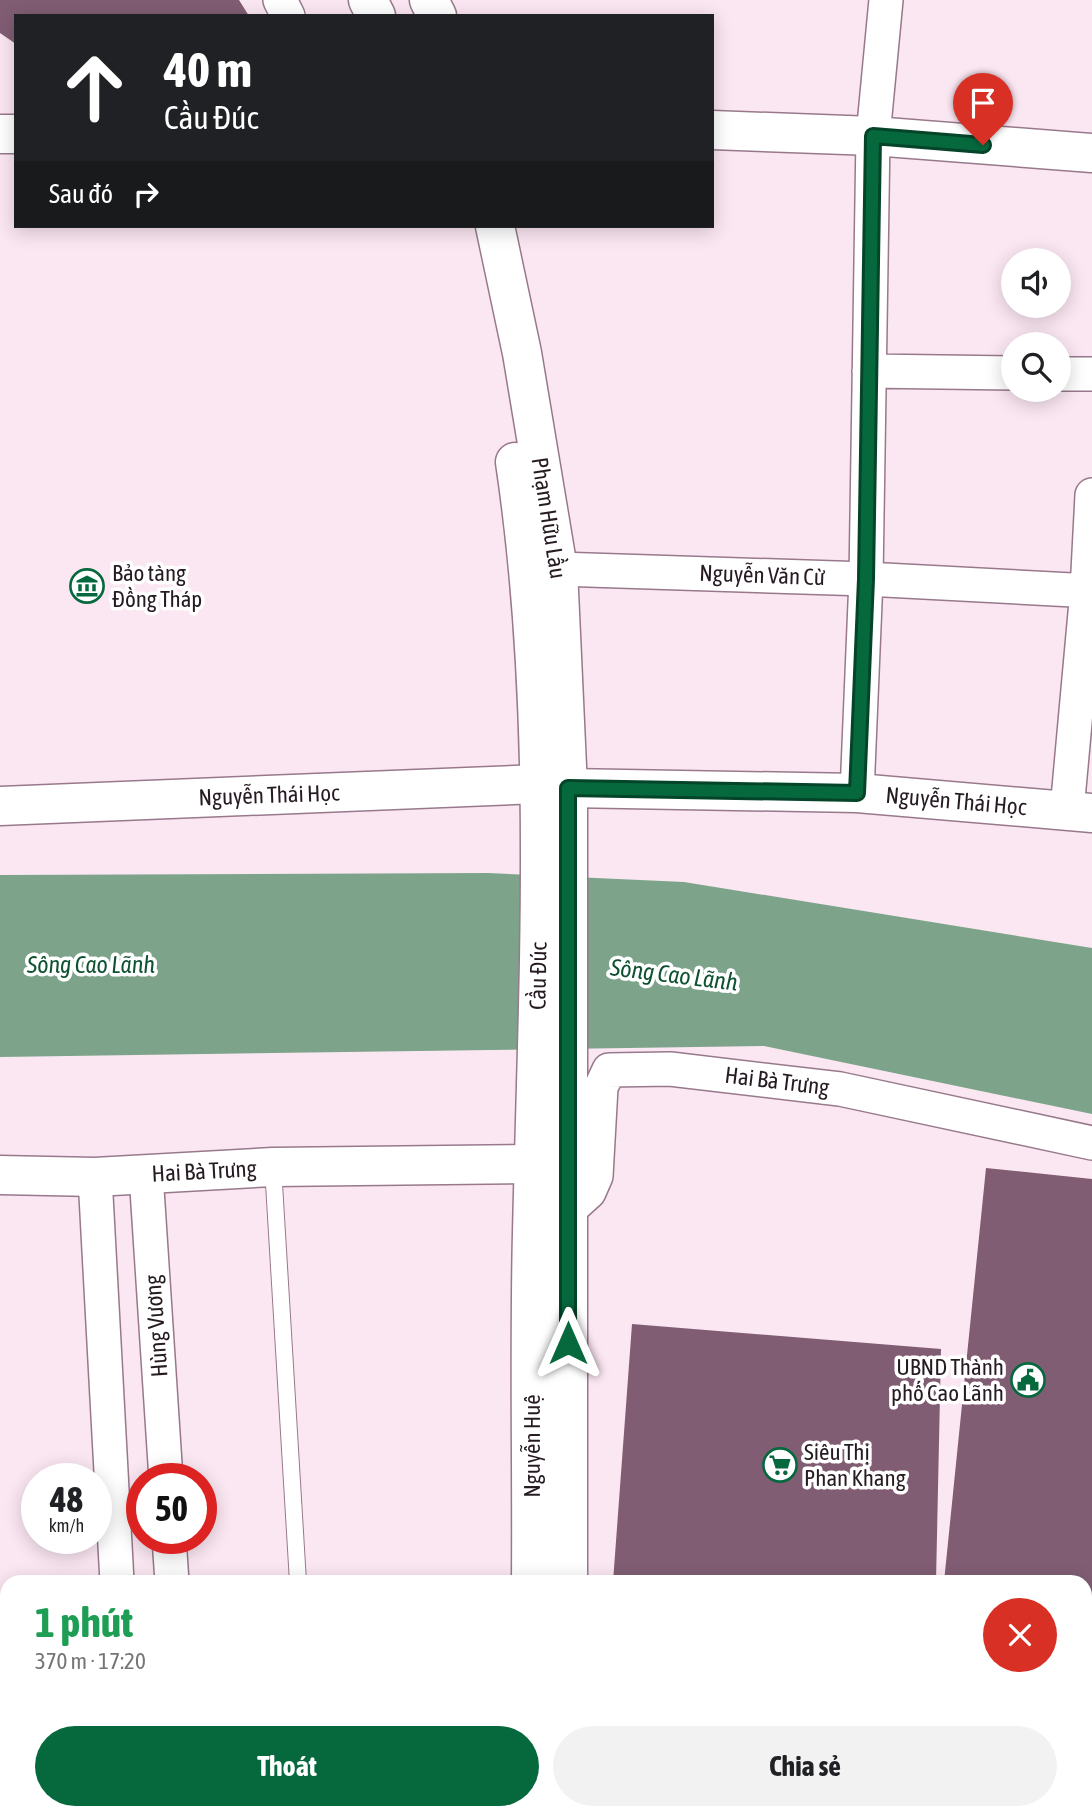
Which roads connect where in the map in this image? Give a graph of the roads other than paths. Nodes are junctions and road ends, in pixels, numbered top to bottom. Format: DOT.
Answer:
graph roads {
  1 [pos="886,0"];
  2 [pos="714,130"];
  3 [pos="873,136"];
  4 [pos="1092,153"];
  5 [pos="470,228"];
  6 [pos="495,228"];
  7 [pos="869,371"];
  8 [pos="1001,373"];
  9 [pos="1071,373"];
  10 [pos="1092,374"];
  11 [pos="1092,495"];
  12 [pos="558,569"];
  13 [pos="866,579"];
  14 [pos="1089,591"];
  15 [pos="857,793"];
  16 [pos="554,799"];
  17 [pos="0,806"];
  18 [pos="1079,811"];
  19 [pos="1092,1143"];
  20 [pos="546,1152"];
  21 [pos="274,1167"];
  22 [pos="146,1174"];
  23 [pos="0,1175"];
  24 [pos="95,1177"];
  25 [pos="569,1210"];
  26 [pos="165,1463"];
  27 [pos="170,1554"];
  28 [pos="117,1575"];
  29 [pos="172,1575"];
  30 [pos="298,1575"];
  31 [pos="531,1575"];
  32 [pos="568,1575"];
  1 -- 3 [label="street"];
  2 -- 3 [label="main road"];
  3 -- 4 [label="main road"];
  3 -- 7 [label="street"];
  5 -- 16 [label="main road"];
  6 -- 12 [label="main road, Phạm Hữu Lầu"];
  7 -- 8 [label="street"];
  7 -- 13 [label="street"];
  9 -- 10 [label="street"];
  11 -- 14 [label="street"];
  12 -- 13 [label="street, Nguyễn Văn Cừ"];
  12 -- 16 [label="main road, Phạm Hữu Lầu"];
  13 -- 14 [label="street, Nguyễn Văn Cừ"];
  13 -- 15 [label="street"];
  14 -- 18 [label="street"];
  15 -- 16 [label="main road, Nguyễn Thái Học"];
  15 -- 18 [label="main road, Nguyễn Thái Học"];
  16 -- 17 [label="main road, Nguyễn Thái Học"];
  16 -- 20 [label="main road, Cầu Đúc"];
  19 -- 25 [label="street, Hai Bà Trưng"];
  20 -- 21 [label="main road, Hai Bà Trưng"];
  20 -- 25 [label="main road"];
  20 -- 31 [label="main road, Nguyễn Huệ"];
  21 -- 22 [label="main road, Hai Bà Trưng"];
  21 -- 30 [label="lane"];
  22 -- 24 [label="main road, Hai Bà Trưng"];
  22 -- 26 [label="street, Hùng Vương"];
  23 -- 24 [label="main road, Hai Bà Trưng"];
  24 -- 28 [label="street"];
  25 -- 32 [label="main road"];
  27 -- 29 [label="street"];
}
